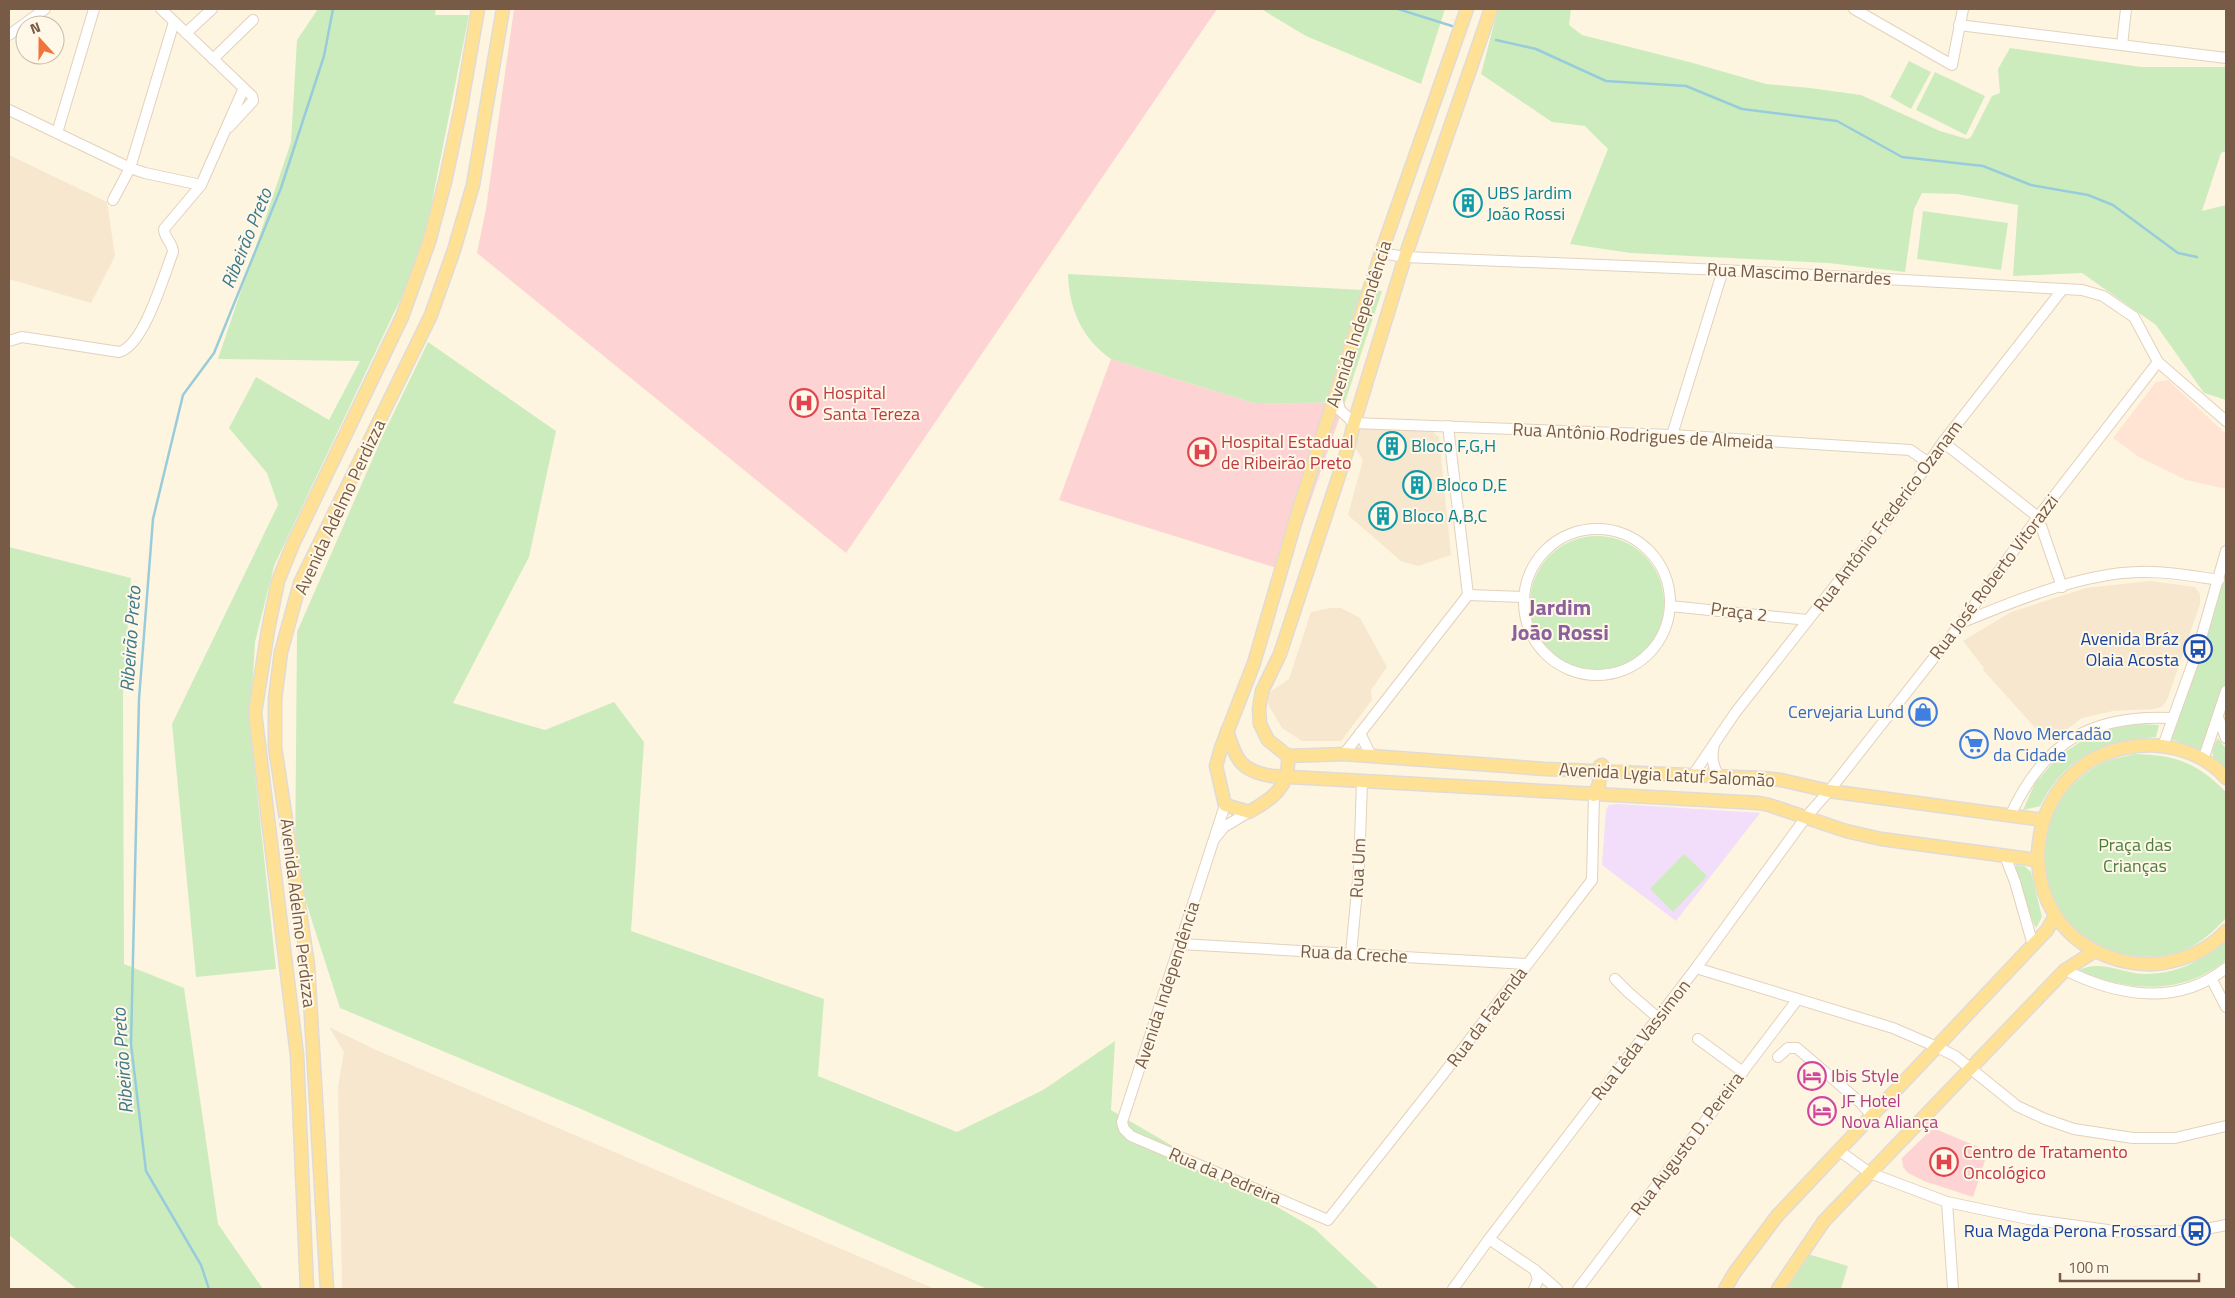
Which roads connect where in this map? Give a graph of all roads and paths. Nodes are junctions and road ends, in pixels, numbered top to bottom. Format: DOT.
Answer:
graph roads {
  1 [pos="45,9"];
  2 [pos="94,9"];
  3 [pos="161,9"];
  4 [pos="212,9"];
  5 [pos="478,9"];
  6 [pos="503,9"];
  7 [pos="1467,9"];
  8 [pos="1491,9"];
  9 [pos="1854,9"];
  10 [pos="1963,9"];
  11 [pos="2126,9"];
  12 [pos="1867,12"];
  13 [pos="253,20"];
  14 [pos="174,22"];
  15 [pos="1959,25"];
  16 [pos="186,33"];
  17 [pos="9,35"];
  18 [pos="2122,45"];
  19 [pos="2226,58"];
  20 [pos="213,59"];
  21 [pos="244,90"];
  22 [pos="9,110"];
  23 [pos="227,128"];
  24 [pos="57,133"];
  25 [pos="130,168"];
  26 [pos="201,185"];
  27 [pos="113,200"];
  28 [pos="1382,253"];
  29 [pos="1405,257"];
  30 [pos="1723,270"];
  31 [pos="2062,290"];
  32 [pos="9,341"];
  33 [pos="2158,362"];
  34 [pos="1336,394"];
  35 [pos="2226,421"];
  36 [pos="1354,422"];
  37 [pos="1448,426"];
  38 [pos="1672,436"];
  39 [pos="1943,442"];
  40 [pos="1929,463"];
  41 [pos="2038,517"];
  42 [pos="2226,551"];
  43 [pos="2219,580"];
  44 [pos="2062,587"];
  45 [pos="1468,595"];
  46 [pos="1524,596"];
  47 [pos="1670,606"];
  48 [pos="1808,620"];
  49 [pos="1962,622"];
  50 [pos="2226,691"];
  51 [pos="2218,717"];
  52 [pos="2173,718"];
  53 [pos="1228,730"];
  54 [pos="1360,733"];
  55 [pos="2226,738"];
  56 [pos="1714,741"];
  57 [pos="2163,746"];
  58 [pos="1344,754"];
  59 [pos="1288,756"];
  60 [pos="1371,756"];
  61 [pos="2203,760"];
  62 [pos="1600,770"];
  63 [pos="1693,775"];
  64 [pos="1720,777"];
  65 [pos="1287,778"];
  66 [pos="2226,778"];
  67 [pos="1362,782"];
  68 [pos="1829,791"];
  69 [pos="1594,795"];
  70 [pos="1225,805"];
  71 [pos="1249,812"];
  72 [pos="2010,816"];
  73 [pos="1806,817"];
  74 [pos="2043,820"];
  75 [pos="1213,840"];
  76 [pos="2005,856"];
  77 [pos="2037,860"];
  78 [pos="2056,916"];
  79 [pos="2226,931"];
  80 [pos="1181,944"];
  81 [pos="2032,945"];
  82 [pos="2095,952"];
  83 [pos="1351,954"];
  84 [pos="1527,964"];
  85 [pos="1696,968"];
  86 [pos="2226,968"];
  87 [pos="2065,970"];
  88 [pos="1615,978"];
  89 [pos="2212,980"];
  90 [pos="1797,1000"];
  91 [pos="2226,1007"];
  92 [pos="1657,1017"];
  93 [pos="1698,1039"];
  94 [pos="1938,1047"];
  95 [pos="1778,1057"];
  96 [pos="1971,1069"];
  97 [pos="1743,1072"];
  98 [pos="1871,1116"];
  99 [pos="2226,1126"];
  100 [pos="1124,1129"];
  101 [pos="1838,1150"];
  102 [pos="1870,1173"];
  103 [pos="1947,1202"];
  104 [pos="1328,1220"];
  105 [pos="2226,1225"];
  106 [pos="1489,1239"];
  107 [pos="1535,1270"];
  108 [pos="307,1289"];
  109 [pos="328,1289"];
  110 [pos="1452,1289"];
  111 [pos="1534,1289"];
  112 [pos="1557,1289"];
  113 [pos="1578,1289"];
  114 [pos="1726,1289"];
  115 [pos="1778,1289"];
  116 [pos="1953,1289"];
  1 -- 17 [label="street"];
  2 -- 24 [label="street"];
  3 -- 14 [label="street"];
  4 -- 16 [label="street"];
  5 -- 108 [label="main road, Avenida Adelmo Perdizza"];
  6 -- 109 [label="main road, Avenida Adelmo Perdizza"];
  7 -- 28 [label="main road, Avenida Independência"];
  8 -- 29 [label="main road, Avenida Independência"];
  9 -- 12 [label="street"];
  10 -- 15 [label="street"];
  11 -- 18 [label="street"];
  12 -- 15 [label="street"];
  13 -- 20 [label="street"];
  14 -- 16 [label="street"];
  14 -- 25 [label="street"];
  15 -- 18 [label="street"];
  16 -- 20 [label="street"];
  18 -- 19 [label="street"];
  20 -- 21 [label="street"];
  21 -- 23 [label="street"];
  21 -- 23 [label="street"];
  22 -- 24 [label="street"];
  23 -- 26 [label="street"];
  24 -- 25 [label="street"];
  25 -- 26 [label="street"];
  25 -- 27 [label="street"];
  26 -- 32 [label="street"];
  28 -- 29 [label="street, Rua Mascimo Bernardes"];
  28 -- 34 [label="main road, Avenida Independência"];
  29 -- 30 [label="street, Rua Mascimo Bernardes"];
  29 -- 36 [label="main road, Avenida Independência"];
  30 -- 31 [label="street, Rua Mascimo Bernardes"];
  30 -- 38 [label="street"];
  31 -- 33 [label="street, Rua Mascimo Bernardes"];
  31 -- 39 [label="street, Rua Antônio Frederico Ozanam"];
  33 -- 35 [label="street"];
  33 -- 41 [label="street, Rua José Roberto Vitorazzi"];
  34 -- 36 [label="street"];
  34 -- 53 [label="main road, Avenida Independência"];
  36 -- 37 [label="street, Rua Antônio Rodrigues de Almeida"];
  36 -- 59 [label="main road, Avenida Independência"];
  37 -- 38 [label="street, Rua Antônio Rodrigues de Almeida"];
  37 -- 45 [label="street"];
  38 -- 40 [label="street, Rua Antônio Rodrigues de Almeida"];
  39 -- 40 [label="street, Rua Antônio Frederico Ozanam"];
  39 -- 41 [label="street"];
  40 -- 48 [label="street, Rua Antônio Frederico Ozanam"];
  41 -- 44 [label="street"];
  41 -- 49 [label="street, Rua José Roberto Vitorazzi"];
  42 -- 43 [label="street"];
  43 -- 44 [label="street"];
  43 -- 52 [label="street"];
  44 -- 49 [label="street"];
  45 -- 46 [label="street"];
  45 -- 54 [label="street"];
  46 -- 47 [label="street"];
  46 -- 47 [label="street"];
  47 -- 48 [label="street, Praça 2"];
  48 -- 56 [label="street, Rua Antônio Frederico Ozanam"];
  49 -- 68 [label="street, Rua José Roberto Vitorazzi"];
  50 -- 51 [label="street"];
  51 -- 55 [label="street"];
  51 -- 61 [label="street"];
  52 -- 57 [label="street"];
  52 -- 72 [label="street"];
  53 -- 65 [label="main road"];
  53 -- 70 [label="main road, Avenida Independência"];
  54 -- 58 [label="street"];
  54 -- 60 [label="street"];
  56 -- 63 [label="street, Rua Antônio Frederico Ozanam"];
  56 -- 64 [label="street"];
  57 -- 61 [label="main road"];
  57 -- 74 [label="main road"];
  58 -- 59 [label="main road, Avenida Lygia Latuf Salomão"];
  58 -- 60 [label="main road, Avenida Lygia Latuf Salomão"];
  59 -- 65 [label="main road"];
  60 -- 62 [label="main road, Avenida Lygia Latuf Salomão"];
  61 -- 66 [label="main road"];
  62 -- 63 [label="main road, Avenida Lygia Latuf Salomão"];
  62 -- 69 [label="main road"];
  63 -- 64 [label="main road, Avenida Lygia Latuf Salomão"];
  64 -- 68 [label="main road, Avenida Lygia Latuf Salomão"];
  65 -- 67 [label="main road, Avenida Lygia Latuf Salomão"];
  65 -- 71 [label="main road"];
  67 -- 69 [label="main road, Avenida Lygia Latuf Salomão"];
  67 -- 83 [label="street, Rua Um"];
  68 -- 72 [label="main road, Avenida Lygia Latuf Salomão"];
  68 -- 73 [label="street, Rua Lêda Vassimon"];
  69 -- 73 [label="main road, Avenida Lygia Latuf Salomão"];
  69 -- 84 [label="street, Rua da Fazenda"];
  70 -- 71 [label="main road"];
  70 -- 75 [label="street, Avenida Independência"];
  71 -- 75 [label="street, Avenida Independência"];
  72 -- 74 [label="main road, Avenida Lygia Latuf Salomão"];
  73 -- 76 [label="main road, Avenida Lygia Latuf Salomão"];
  73 -- 85 [label="street, Rua Lêda Vassimon"];
  74 -- 77 [label="main road"];
  75 -- 80 [label="street, Avenida Independência"];
  76 -- 77 [label="main road, Avenida Lygia Latuf Salomão"];
  76 -- 81 [label="street"];
  77 -- 78 [label="main road"];
  78 -- 81 [label="main road"];
  78 -- 82 [label="main road"];
  79 -- 82 [label="main road"];
  80 -- 83 [label="street, Rua da Creche"];
  80 -- 100 [label="street, Avenida Independência"];
  81 -- 94 [label="main road"];
  82 -- 87 [label="main road"];
  83 -- 84 [label="street, Rua da Creche"];
  84 -- 104 [label="street, Rua da Fazenda"];
  85 -- 90 [label="street"];
  85 -- 92 [label="street, Rua Lêda Vassimon"];
  86 -- 89 [label="street"];
  87 -- 89 [label="street"];
  87 -- 96 [label="main road"];
  88 -- 92 [label="street"];
  89 -- 91 [label="street"];
  90 -- 94 [label="street"];
  90 -- 97 [label="street, Rua Augusto D. Pereira"];
  92 -- 106 [label="street, Rua Lêda Vassimon"];
  93 -- 97 [label="street"];
  94 -- 96 [label="street"];
  94 -- 98 [label="main road"];
  95 -- 98 [label="street"];
  96 -- 99 [label="street"];
  96 -- 102 [label="main road"];
  97 -- 113 [label="street, Rua Augusto D. Pereira"];
  98 -- 101 [label="main road"];
  100 -- 104 [label="street, Rua da Pedreira"];
  101 -- 102 [label="street"];
  101 -- 114 [label="main road"];
  102 -- 103 [label="street"];
  102 -- 115 [label="main road"];
  103 -- 105 [label="street"];
  103 -- 116 [label="street"];
  106 -- 107 [label="street"];
  106 -- 110 [label="street, Rua Lêda Vassimon"];
  107 -- 111 [label="street"];
  107 -- 112 [label="street"];
}
